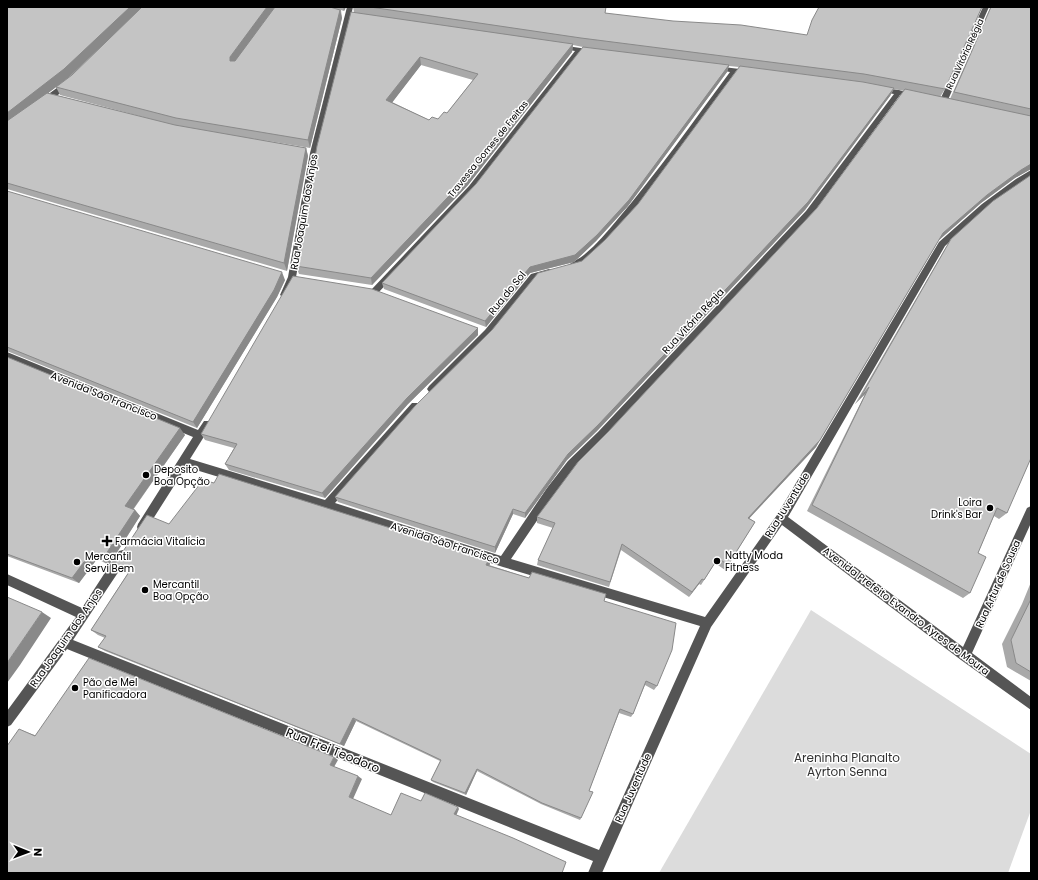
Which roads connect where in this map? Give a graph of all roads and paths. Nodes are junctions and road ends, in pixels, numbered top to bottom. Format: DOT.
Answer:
graph roads {
  1 [pos="986,7"];
  2 [pos="347,13"];
  3 [pos="550,46"];
  4 [pos="580,50"];
  5 [pos="602,53"];
  6 [pos="706,67"];
  7 [pos="735,70"];
  8 [pos="758,73"];
  9 [pos="73,80"];
  10 [pos="868,88"];
  11 [pos="899,92"];
  12 [pos="921,97"];
  13 [pos="943,102"];
  14 [pos="34,109"];
  15 [pos="1031,173"];
  16 [pos="374,292"];
  17 [pos="278,306"];
  18 [pos="7,356"];
  19 [pos="213,415"];
  20 [pos="200,435"];
  21 [pos="184,462"];
  22 [pos="327,505"];
  23 [pos="1031,511"];
  24 [pos="781,518"];
  25 [pos="136,535"];
  26 [pos="127,549"];
  27 [pos="503,562"];
  28 [pos="7,579"];
  29 [pos="84,615"];
  30 [pos="707,623"];
  31 [pos="64,642"];
  32 [pos="965,656"];
  33 [pos="1031,704"];
  34 [pos="7,721"];
  35 [pos="602,858"];
  36 [pos="595,873"];
  1 -- 13 [label="street, Rua Vitória Régia"];
  2 -- 17 [label="street, Rua Joaquim dos Anjos"];
  3 -- 4 [label="street"];
  4 -- 5 [label="street"];
  4 -- 16 [label="street, Travessa Gomes de Freitas"];
  6 -- 7 [label="street"];
  7 -- 8 [label="street"];
  7 -- 22 [label="street, Rua do Sol"];
  9 -- 14 [label="street"];
  10 -- 11 [label="street"];
  11 -- 12 [label="street"];
  11 -- 27 [label="street, Rua Vitória Régia"];
  15 -- 24 [label="street, Rua Juventude"];
  18 -- 20 [label="street, Avenida São Francisco"];
  19 -- 20 [label="street"];
  20 -- 21 [label="street"];
  21 -- 22 [label="street, Avenida São Francisco"];
  21 -- 25 [label="street"];
  22 -- 27 [label="street, Avenida São Francisco"];
  23 -- 32 [label="street, Rua Artur de Sousa"];
  24 -- 30 [label="street, Rua Juventude"];
  24 -- 32 [label="street, Avenida Prefeito Evandro Ayres de Moura"];
  26 -- 29 [label="street, Rua Joaquim dos Anjos"];
  27 -- 30 [label="street, Avenida São Francisco"];
  28 -- 29 [label="street"];
  29 -- 31 [label="street, Rua Joaquim dos Anjos"];
  30 -- 35 [label="street, Rua Juventude"];
  31 -- 34 [label="street, Rua Joaquim dos Anjos"];
  31 -- 35 [label="street, Rua Frei Teodoro"];
  32 -- 33 [label="street, Avenida Prefeito Evandro Ayres de Moura"];
  35 -- 36 [label="street, Rua Juventude"];
}
